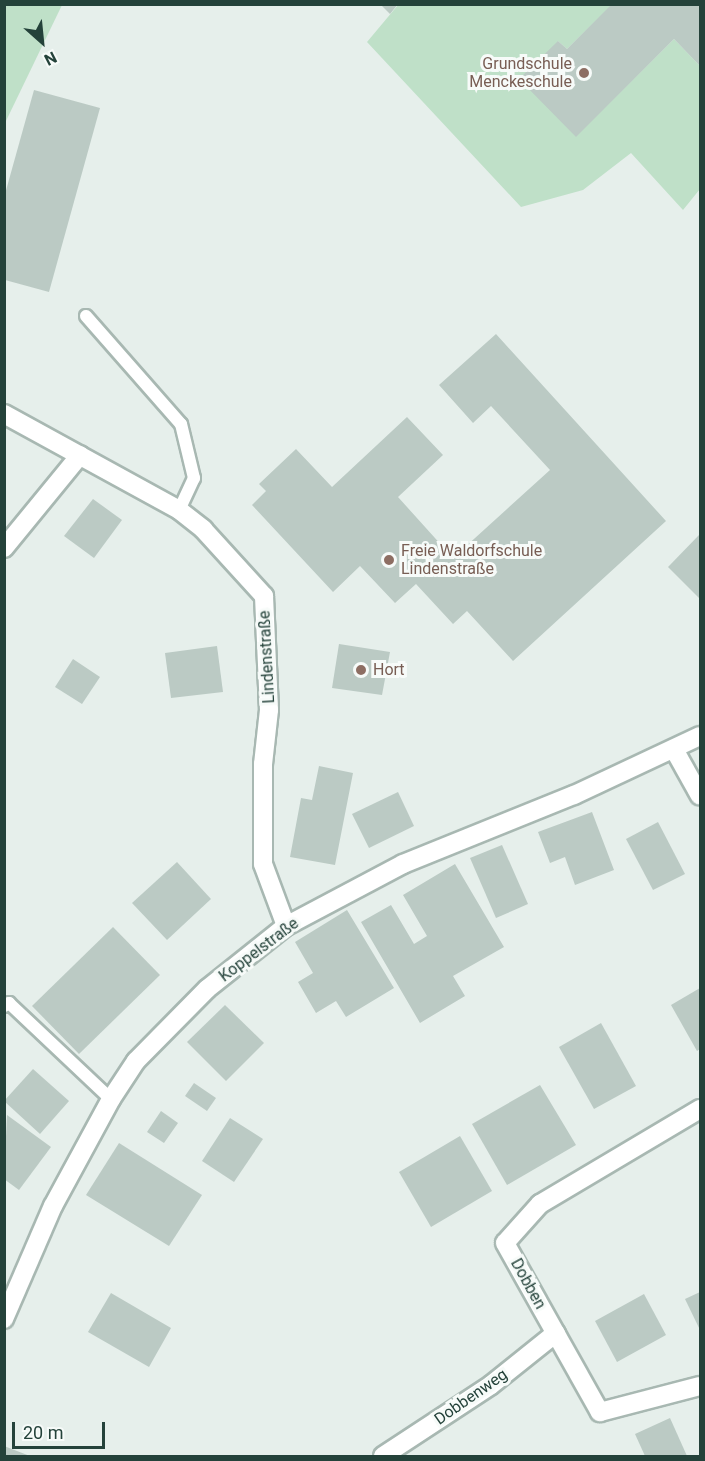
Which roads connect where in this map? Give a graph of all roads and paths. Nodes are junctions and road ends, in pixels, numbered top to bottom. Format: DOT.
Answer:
graph roads {
  1 [pos="86,316"];
  2 [pos="4,414"];
  3 [pos="80,455"];
  4 [pos="179,510"];
  5 [pos="4,548"];
  6 [pos="700,736"];
  7 [pos="675,751"];
  8 [pos="700,796"];
  9 [pos="286,926"];
  10 [pos="4,1006"];
  11 [pos="111,1099"];
  12 [pos="700,1109"];
  13 [pos="4,1319"];
  14 [pos="556,1333"];
  15 [pos="700,1386"];
  16 [pos="383,1456"];
  1 -- 4 [label="lane"];
  2 -- 3 [label="street, Lindenstraße"];
  3 -- 4 [label="street, Lindenstraße"];
  3 -- 5 [label="street"];
  4 -- 9 [label="street, Lindenstraße"];
  6 -- 7 [label="street, Koppelstraße"];
  7 -- 8 [label="street"];
  7 -- 9 [label="street, Koppelstraße"];
  9 -- 11 [label="street, Koppelstraße"];
  10 -- 11 [label="lane"];
  11 -- 13 [label="street, Koppelstraße"];
  12 -- 14 [label="street, Dobben"];
  14 -- 15 [label="street, Dobben"];
  14 -- 16 [label="street, Dobbenweg"];
}
